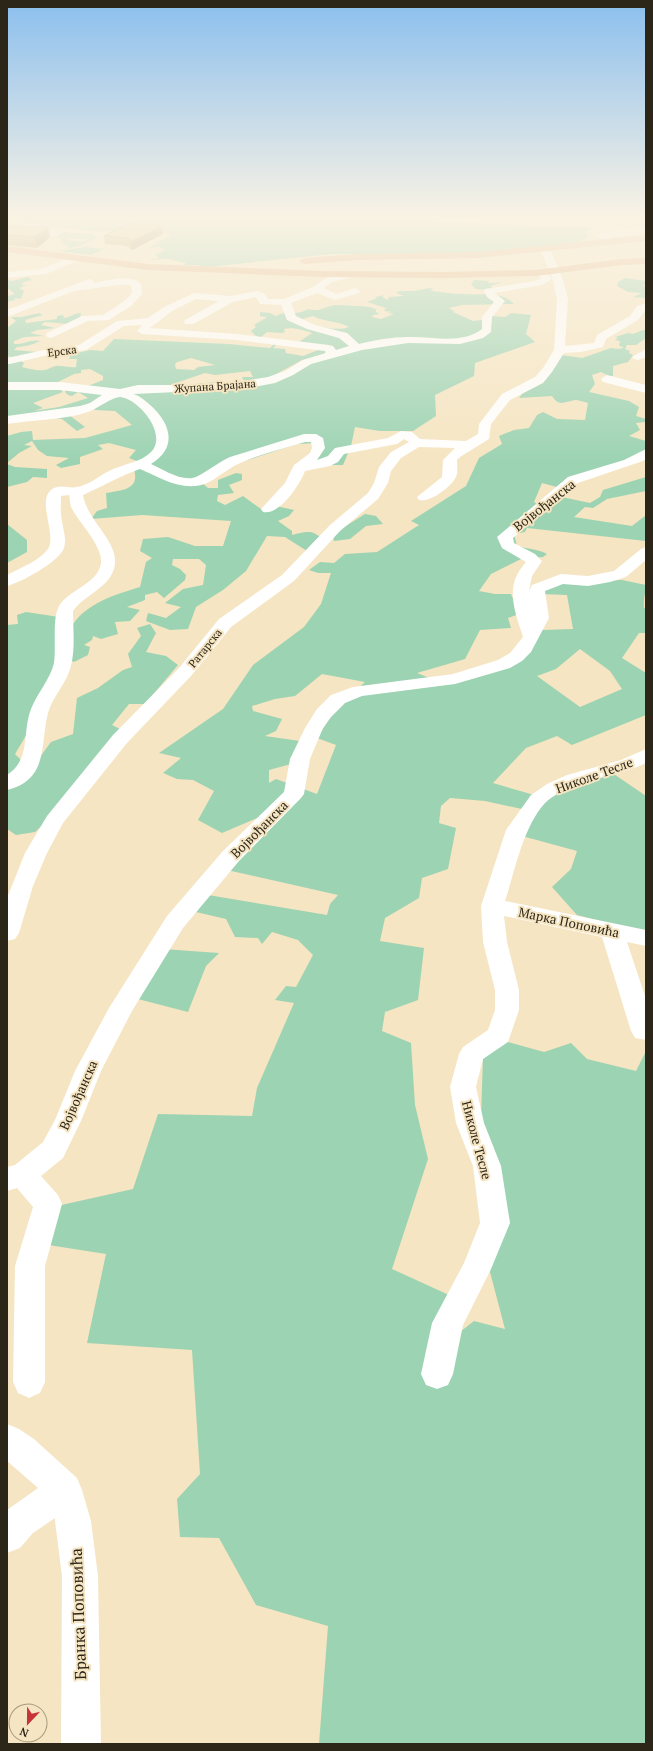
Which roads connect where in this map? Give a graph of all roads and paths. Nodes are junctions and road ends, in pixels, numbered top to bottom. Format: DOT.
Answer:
graph roads {
  1 [pos="48,299"];
  2 [pos="132,299"];
  3 [pos="189,299"];
  4 [pos="227,299"];
  5 [pos="230,299"];
  6 [pos="261,299"];
  7 [pos="293,299"];
  8 [pos="497,299"];
  9 [pos="562,299"];
  10 [pos="285,302"];
  11 [pos="646,306"];
  12 [pos="7,314"];
  13 [pos="150,321"];
  14 [pos="189,322"];
  15 [pos="51,335"];
  16 [pos="356,348"];
  17 [pos="560,350"];
  18 [pos="332,354"];
  19 [pos="36,360"];
  20 [pos="8,361"];
  21 [pos="607,379"];
  22 [pos="7,386"];
  23 [pos="646,389"];
  24 [pos="120,393"];
  25 [pos="7,420"];
  26 [pos="416,443"];
  27 [pos="469,445"];
  28 [pos="646,453"];
  29 [pos="141,464"];
  30 [pos="299,468"];
  31 [pos="76,493"];
  32 [pos="424,497"];
  33 [pos="268,509"];
  34 [pos="646,552"];
  35 [pos="7,581"];
  36 [pos="532,637"];
  37 [pos="646,755"];
  38 [pos="7,784"];
  39 [pos="492,906"];
  40 [pos="612,932"];
  41 [pos="7,934"];
  42 [pos="646,938"];
  43 [pos="644,1031"];
  44 [pos="15,1177"];
  45 [pos="437,1374"];
  46 [pos="29,1382"];
  47 [pos="7,1441"];
  48 [pos="65,1490"];
  49 [pos="7,1535"];
  50 [pos="81,1744"];
  1 -- 12 [label="street"];
  2 -- 15 [label="street"];
  3 -- 13 [label="street, Ерска"];
  4 -- 5 [label="street, Ерска"];
  5 -- 14 [label="street"];
  6 -- 10 [label="street, Ерска"];
  7 -- 10 [label="street"];
  8 -- 16 [label="street, Жупана Брајана"];
  9 -- 17 [label="street"];
  10 -- 16 [label="street"];
  11 -- 17 [label="street"];
  13 -- 18 [label="street"];
  13 -- 20 [label="street, Ерска"];
  16 -- 18 [label="street, Жупана Брајана"];
  17 -- 27 [label="street"];
  18 -- 24 [label="street, Жупана Брајана"];
  19 -- 20 [label="street"];
  21 -- 23 [label="street"];
  22 -- 24 [label="street, Жупана Брајана"];
  24 -- 25 [label="street, Жупана Брајана"];
  24 -- 29 [label="street"];
  26 -- 27 [label="street"];
  26 -- 30 [label="street"];
  26 -- 41 [label="street, Ратарска"];
  27 -- 32 [label="street"];
  28 -- 36 [label="street, Војвођанска"];
  29 -- 30 [label="street"];
  29 -- 31 [label="street"];
  30 -- 33 [label="street"];
  31 -- 35 [label="street"];
  31 -- 38 [label="street"];
  34 -- 36 [label="street"];
  36 -- 44 [label="street, Војвођанска"];
  37 -- 39 [label="street, Николе Тесле"];
  39 -- 40 [label="street, Марка Поповића"];
  39 -- 45 [label="street, Николе Тесле"];
  40 -- 42 [label="street, Марка Поповића"];
  40 -- 43 [label="street"];
  44 -- 46 [label="street"];
  47 -- 48 [label="street"];
  48 -- 49 [label="street"];
  48 -- 50 [label="street, Бранка Поповића"];
}
